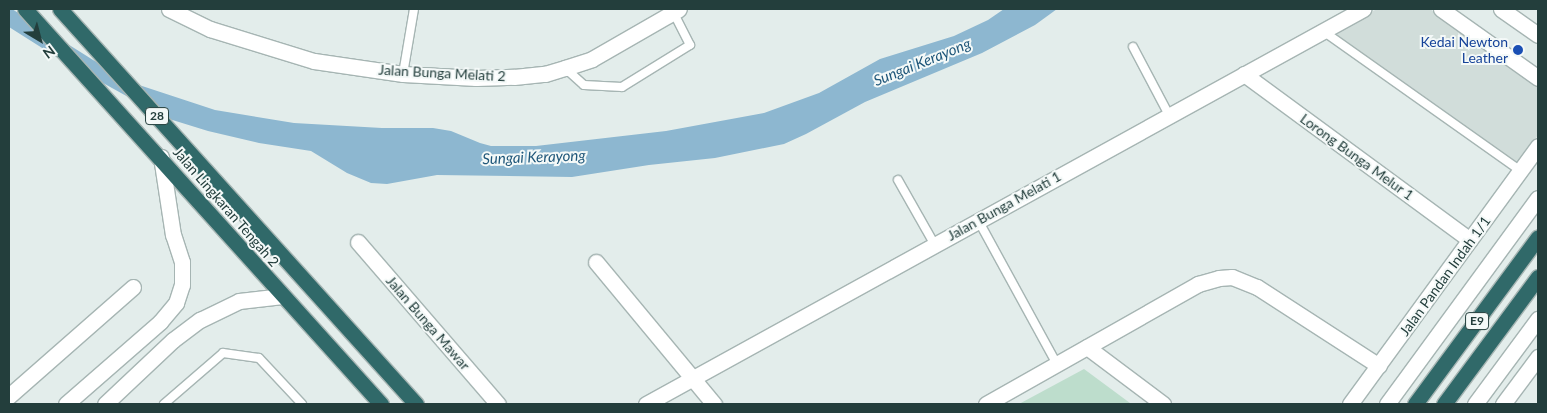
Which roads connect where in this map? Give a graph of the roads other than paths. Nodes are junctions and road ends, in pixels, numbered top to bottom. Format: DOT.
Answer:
graph roads {
  1 [pos="25,9"];
  2 [pos="60,9"];
  3 [pos="169,9"];
  4 [pos="414,9"];
  5 [pos="1362,9"];
  6 [pos="1441,9"];
  7 [pos="1501,9"];
  8 [pos="676,11"];
  9 [pos="1323,31"];
  10 [pos="1538,35"];
  11 [pos="1133,47"];
  12 [pos="565,68"];
  13 [pos="403,74"];
  14 [pos="1244,74"];
  15 [pos="1538,78"];
  16 [pos="1169,115"];
  17 [pos="1538,146"];
  18 [pos="160,157"];
  19 [pos="1522,171"];
  20 [pos="898,180"];
  21 [pos="1538,198"];
  22 [pos="978,220"];
  23 [pos="1538,237"];
  24 [pos="1470,240"];
  25 [pos="358,242"];
  26 [pos="935,245"];
  27 [pos="596,262"];
  28 [pos="1538,277"];
  29 [pos="132,287"];
  30 [pos="283,296"];
  31 [pos="1538,319"];
  32 [pos="1087,347"];
  33 [pos="1538,357"];
  34 [pos="1057,364"];
  35 [pos="1379,366"];
  36 [pos="691,379"];
  37 [pos="9,396"];
  38 [pos="1156,402"];
  39 [pos="66,404"];
  40 [pos="105,404"];
  41 [pos="164,404"];
  42 [pos="302,404"];
  43 [pos="381,404"];
  44 [pos="416,404"];
  45 [pos="498,404"];
  46 [pos="646,404"];
  47 [pos="714,404"];
  48 [pos="986,404"];
  49 [pos="1350,404"];
  50 [pos="1388,404"];
  51 [pos="1415,404"];
  52 [pos="1444,404"];
  53 [pos="1475,404"];
  54 [pos="1504,404"];
  1 -- 18 [label="highway, Jalan Lingkaran Tengah 2 / 28"];
  2 -- 44 [label="highway, Jalan Lingkaran Tengah 2 / 28"];
  3 -- 13 [label="street, Jalan Bunga Melati 2"];
  4 -- 13 [label="lane"];
  5 -- 9 [label="street, Jalan Bunga Melati 1"];
  6 -- 15 [label="street"];
  7 -- 10 [label="street"];
  8 -- 12 [label="street, Jalan Bunga Melati 2"];
  8 -- 12 [label="lane"];
  9 -- 14 [label="street, Jalan Bunga Melati 1"];
  9 -- 19 [label="lane"];
  11 -- 16 [label="lane"];
  12 -- 13 [label="street, Jalan Bunga Melati 2"];
  14 -- 16 [label="street, Jalan Bunga Melati 1"];
  14 -- 24 [label="street, Lorong Bunga Melur 1"];
  16 -- 22 [label="street, Jalan Bunga Melati 1"];
  17 -- 19 [label="street, Jalan Pandan Indah 1/1"];
  18 -- 30 [label="highway, Jalan Lingkaran Tengah 2 / 28"];
  18 -- 39 [label="street"];
  19 -- 24 [label="street, Jalan Pandan Indah 1/1"];
  20 -- 26 [label="lane"];
  21 -- 50 [label="street"];
  22 -- 26 [label="street, Jalan Bunga Melati 1"];
  22 -- 34 [label="lane"];
  23 -- 51 [label="highway, E9"];
  24 -- 35 [label="street, Jalan Pandan Indah 1/1"];
  25 -- 45 [label="street, Jalan Bunga Mawar"];
  26 -- 36 [label="street, Jalan Bunga Melati 1"];
  27 -- 36 [label="street"];
  28 -- 52 [label="highway, E9"];
  29 -- 37 [label="street"];
  30 -- 40 [label="street"];
  30 -- 43 [label="highway, Jalan Lingkaran Tengah 2 / 28"];
  31 -- 53 [label="street"];
  32 -- 34 [label="street"];
  32 -- 35 [label="street"];
  32 -- 38 [label="street"];
  33 -- 54 [label="street"];
  34 -- 48 [label="street"];
  35 -- 49 [label="street, Jalan Pandan Indah 1/1"];
  36 -- 46 [label="street, Jalan Bunga Melati 1"];
  36 -- 47 [label="street"];
  41 -- 42 [label="lane"];
}
